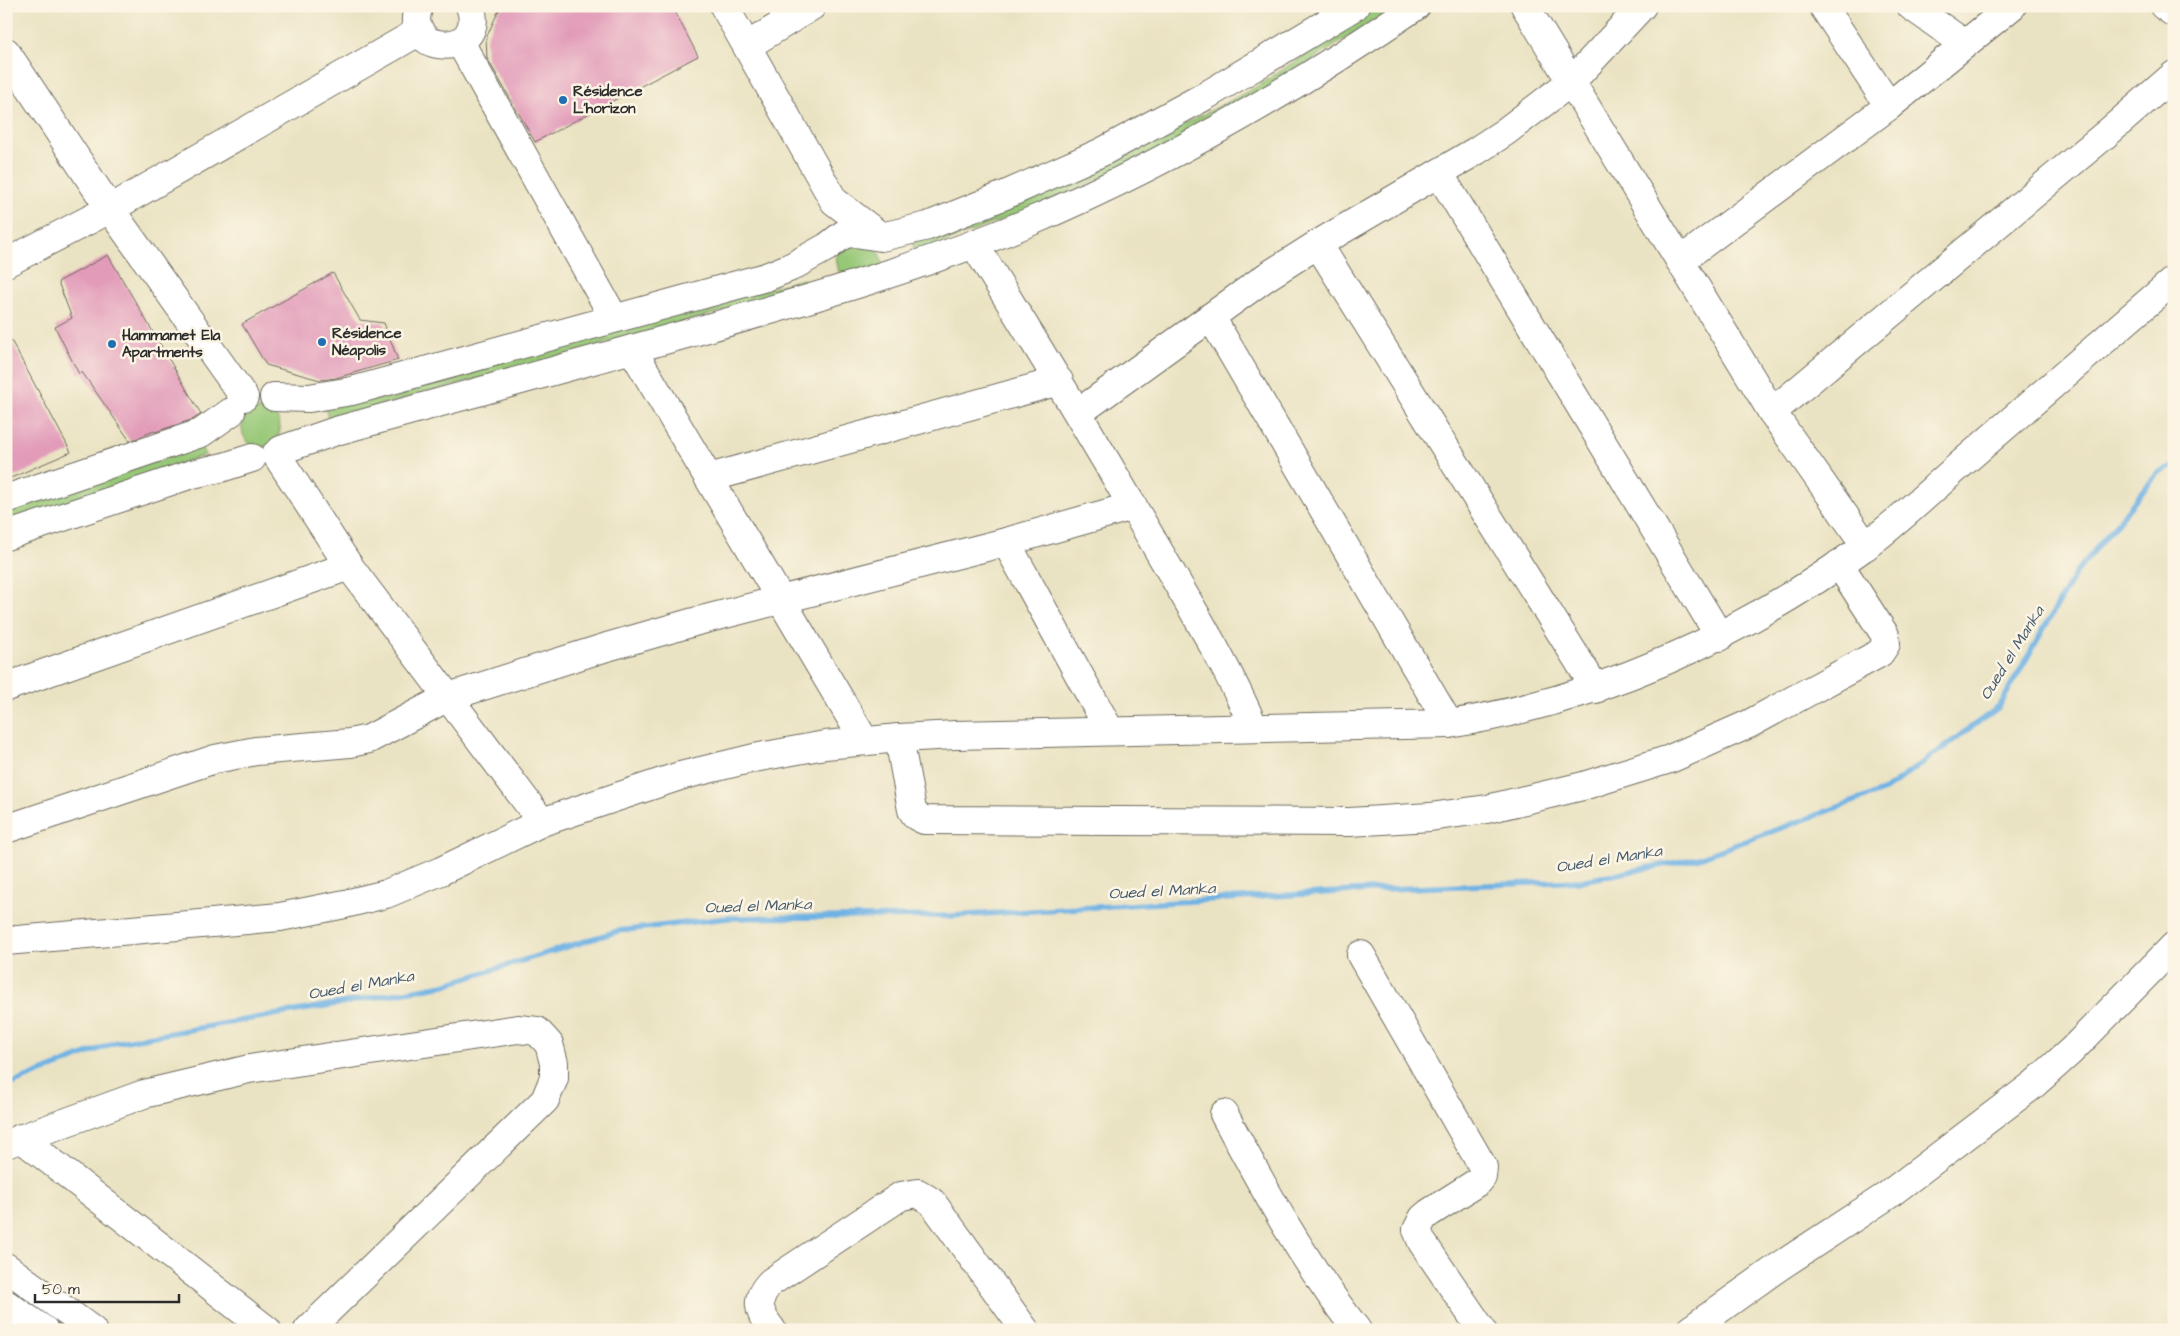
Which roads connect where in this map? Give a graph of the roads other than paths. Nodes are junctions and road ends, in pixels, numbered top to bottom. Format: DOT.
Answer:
graph roads {
  1 [pos="470,6"];
  2 [pos="724,6"];
  3 [pos="812,6"];
  4 [pos="1355,6"];
  5 [pos="1416,6"];
  6 [pos="1525,6"];
  7 [pos="1642,6"];
  8 [pos="1823,6"];
  9 [pos="1911,6"];
  10 [pos="2012,6"];
  11 [pos="2164,6"];
  12 [pos="2174,13"];
  13 [pos="420,19"];
  14 [pos="460,42"];
  15 [pos="1965,44"];
  16 [pos="746,46"];
  17 [pos="8,59"];
  18 [pos="2174,75"];
  19 [pos="1572,81"];
  20 [pos="1889,106"];
  21 [pos="1439,173"];
  22 [pos="834,201"];
  23 [pos="110,210"];
  24 [pos="881,236"];
  25 [pos="974,244"];
  26 [pos="1318,244"];
  27 [pos="827,247"];
  28 [pos="1680,261"];
  29 [pos="6,263"];
  30 [pos="907,267"];
  31 [pos="2174,280"];
  32 [pos="830,294"];
  33 [pos="1211,317"];
  34 [pos="614,318"];
  35 [pos="632,349"];
  36 [pos="1059,381"];
  37 [pos="274,397"];
  38 [pos="237,405"];
  39 [pos="1772,412"];
  40 [pos="1078,413"];
  41 [pos="270,454"];
  42 [pos="709,478"];
  43 [pos="6,499"];
  44 [pos="1133,506"];
  45 [pos="6,536"];
  46 [pos="1006,542"];
  47 [pos="1866,546"];
  48 [pos="1839,564"];
  49 [pos="349,566"];
  50 [pos="781,601"];
  51 [pos="1720,637"];
  52 [pos="6,687"];
  53 [pos="1596,688"];
  54 [pos="448,696"];
  55 [pos="1449,724"];
  56 [pos="1254,728"];
  57 [pos="1110,731"];
  58 [pos="899,738"];
  59 [pos="864,740"];
  60 [pos="542,822"];
  61 [pos="6,829"];
  62 [pos="6,941"];
  63 [pos="2174,946"];
  64 [pos="1361,956"];
  65 [pos="1224,1114"];
  66 [pos="14,1141"];
  67 [pos="6,1267"];
  68 [pos="6,1304"];
  69 [pos="44,1330"];
  70 [pos="92,1330"];
  71 [pos="267,1330"];
  72 [pos="308,1330"];
  73 [pos="772,1330"];
  74 [pos="1025,1330"];
  75 [pos="1357,1330"];
  76 [pos="1482,1330"];
  77 [pos="1690,1330"];
  1 -- 14 [label="street"];
  2 -- 16 [label="street"];
  3 -- 16 [label="street"];
  4 -- 24 [label="street"];
  5 -- 25 [label="street"];
  6 -- 19 [label="street"];
  7 -- 19 [label="street"];
  8 -- 20 [label="street"];
  9 -- 15 [label="street"];
  10 -- 15 [label="street"];
  11 -- 12 [label="street"];
  13 -- 14 [label="street"];
  13 -- 23 [label="street"];
  14 -- 34 [label="street"];
  15 -- 20 [label="street"];
  16 -- 22 [label="street"];
  17 -- 23 [label="street"];
  18 -- 39 [label="street"];
  19 -- 21 [label="street"];
  19 -- 28 [label="street"];
  20 -- 28 [label="street"];
  21 -- 26 [label="street"];
  21 -- 51 [label="street"];
  22 -- 24 [label="street"];
  22 -- 27 [label="street"];
  23 -- 29 [label="street"];
  23 -- 38 [label="street"];
  24 -- 27 [label="street"];
  24 -- 30 [label="street"];
  25 -- 30 [label="street"];
  25 -- 36 [label="street"];
  26 -- 33 [label="street"];
  26 -- 53 [label="street"];
  27 -- 32 [label="street"];
  27 -- 34 [label="street"];
  28 -- 39 [label="street"];
  30 -- 32 [label="street"];
  31 -- 47 [label="street"];
  32 -- 35 [label="street"];
  33 -- 40 [label="street"];
  33 -- 55 [label="street"];
  34 -- 37 [label="street"];
  35 -- 41 [label="street"];
  35 -- 42 [label="street"];
  36 -- 40 [label="street"];
  36 -- 42 [label="street"];
  37 -- 38 [label="street"];
  37 -- 41 [label="street"];
  38 -- 41 [label="street"];
  38 -- 43 [label="street"];
  39 -- 47 [label="street"];
  40 -- 44 [label="street"];
  41 -- 45 [label="street"];
  41 -- 49 [label="street"];
  42 -- 50 [label="street"];
  44 -- 46 [label="street"];
  44 -- 56 [label="street"];
  46 -- 50 [label="street"];
  46 -- 57 [label="street"];
  47 -- 48 [label="street"];
  48 -- 51 [label="street"];
  48 -- 58 [label="street"];
  49 -- 52 [label="street"];
  49 -- 54 [label="street"];
  50 -- 54 [label="street"];
  50 -- 59 [label="street"];
  51 -- 53 [label="street"];
  53 -- 55 [label="street"];
  54 -- 60 [label="street"];
  54 -- 61 [label="street"];
  55 -- 56 [label="street"];
  56 -- 57 [label="street"];
  57 -- 58 [label="street"];
  58 -- 59 [label="street"];
  59 -- 60 [label="street"];
  60 -- 62 [label="street"];
  63 -- 77 [label="street"];
  64 -- 76 [label="street"];
  65 -- 75 [label="street"];
  66 -- 71 [label="street"];
  66 -- 72 [label="street"];
  67 -- 70 [label="street"];
  68 -- 69 [label="street"];
  73 -- 74 [label="street"];
}
